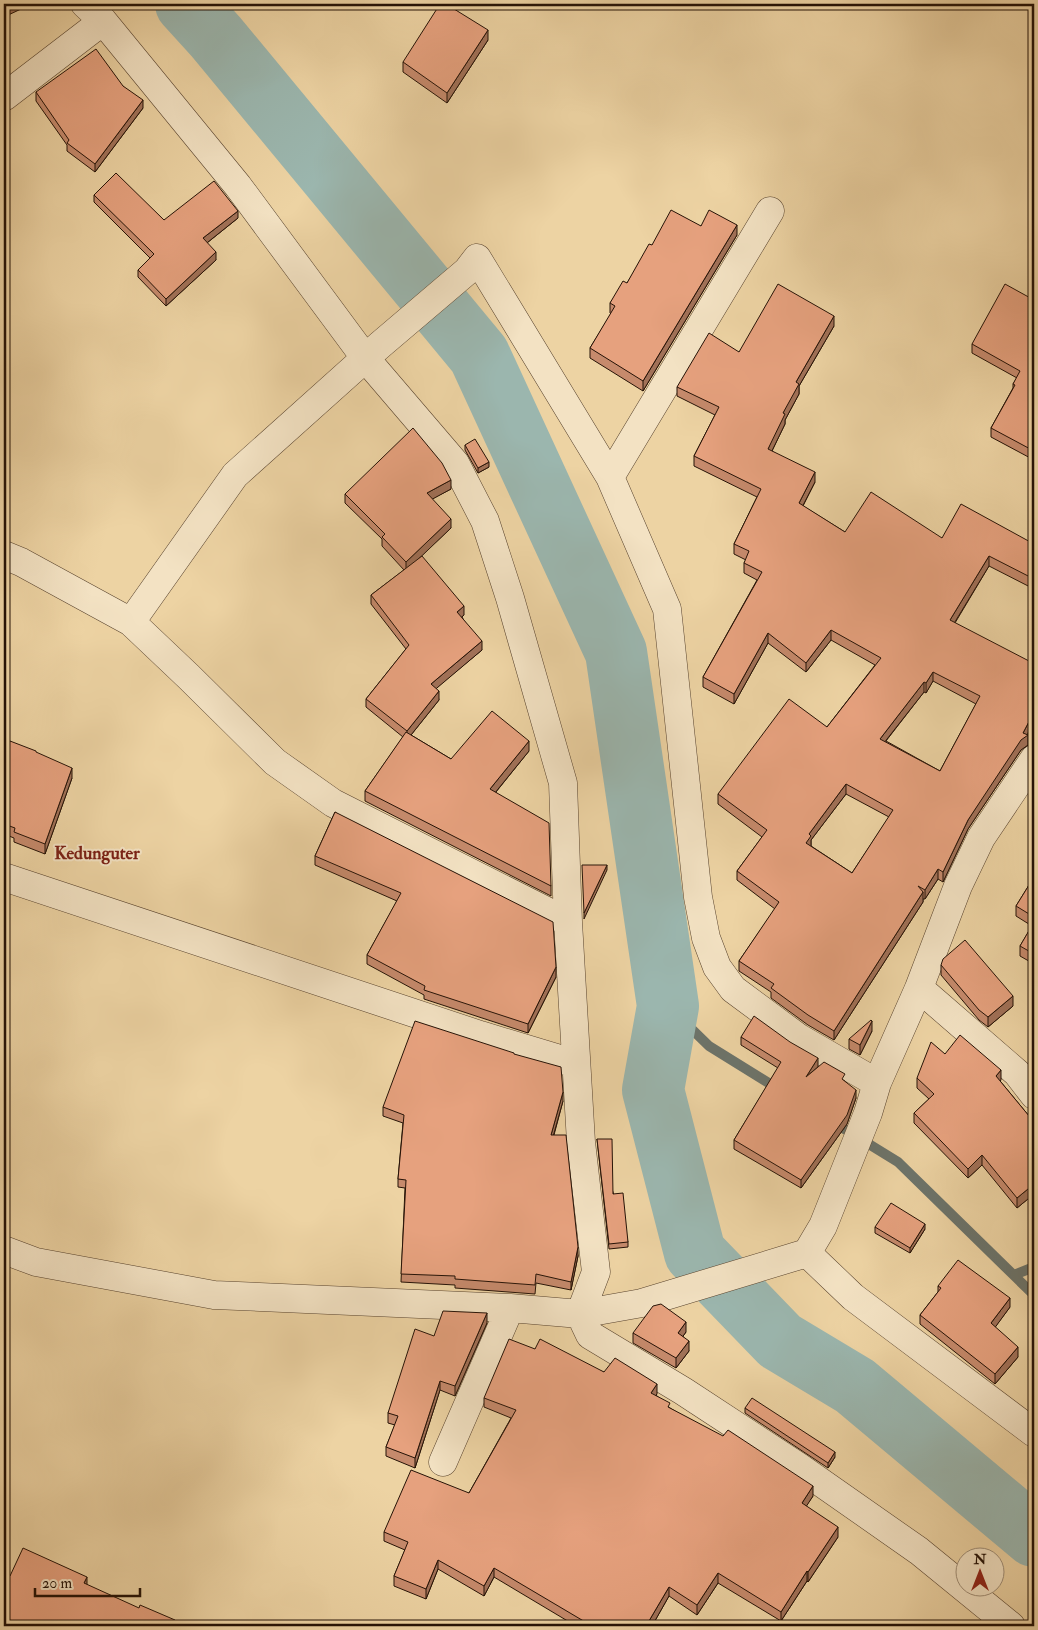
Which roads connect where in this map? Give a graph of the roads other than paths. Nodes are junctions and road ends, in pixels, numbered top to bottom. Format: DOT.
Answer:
graph roads {
  1 [pos="94,13"];
  2 [pos="4,96"];
  3 [pos="770,211"];
  4 [pos="373,352"];
  5 [pos="610,477"];
  6 [pos="4,555"];
  7 [pos="131,622"];
  8 [pos="1034,759"];
  9 [pos="4,877"];
  10 [pos="568,922"];
  11 [pos="919,988"];
  12 [pos="576,1064"];
  13 [pos="877,1083"];
  14 [pos="1034,1095"];
  15 [pos="4,1250"];
  16 [pos="807,1253"];
  17 [pos="510,1308"];
  18 [pos="580,1314"];
  19 [pos="1034,1434"];
  20 [pos="442,1462"];
  21 [pos="1011,1626"];
  1 -- 2 [label="street"];
  1 -- 4 [label="street"];
  3 -- 5 [label="street"];
  4 -- 5 [label="street"];
  4 -- 7 [label="street"];
  4 -- 10 [label="street"];
  5 -- 13 [label="street"];
  6 -- 7 [label="street"];
  7 -- 10 [label="street"];
  8 -- 11 [label="street"];
  9 -- 12 [label="street"];
  10 -- 12 [label="street"];
  11 -- 13 [label="street"];
  11 -- 14 [label="street"];
  12 -- 18 [label="street"];
  13 -- 16 [label="street"];
  15 -- 17 [label="street"];
  16 -- 18 [label="street"];
  16 -- 19 [label="street"];
  17 -- 18 [label="street"];
  17 -- 20 [label="street"];
  18 -- 21 [label="street"];
}
